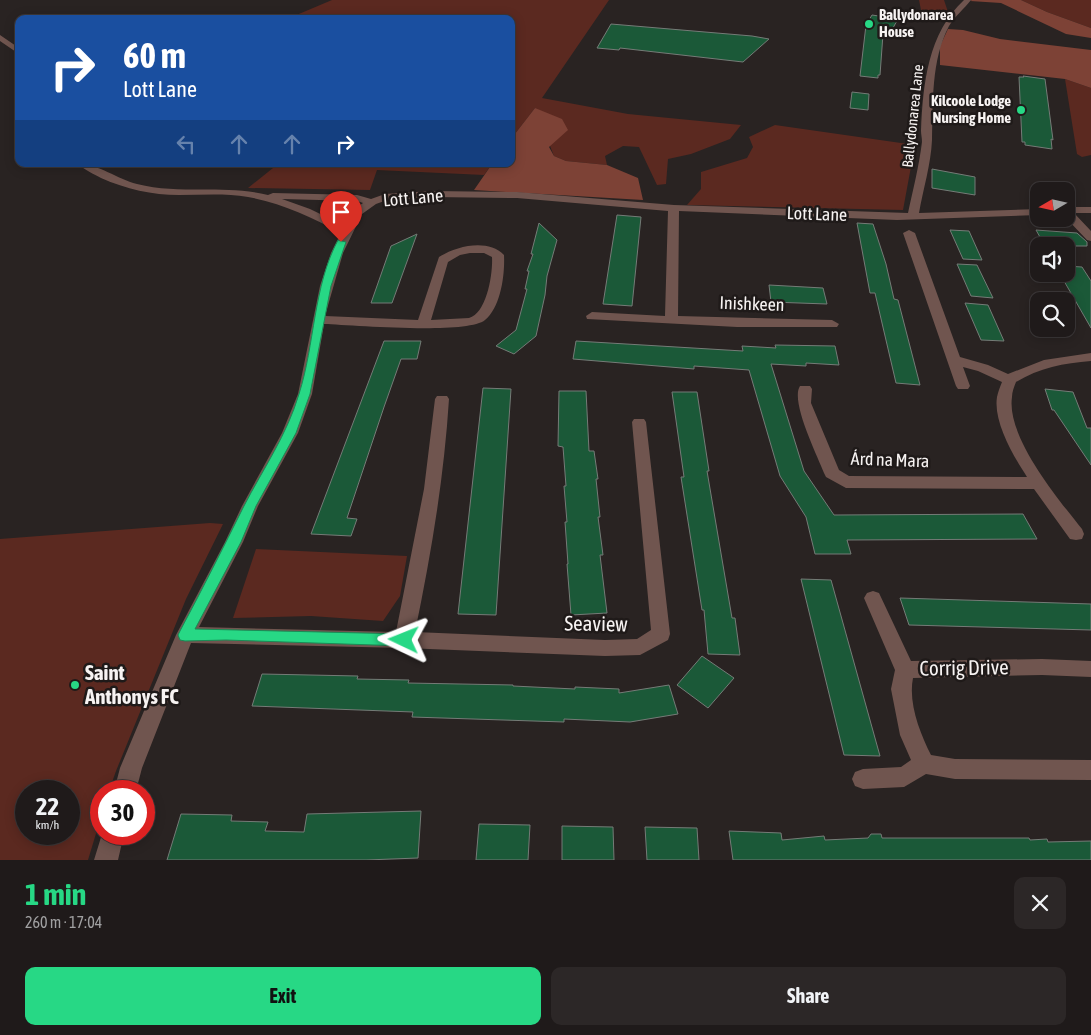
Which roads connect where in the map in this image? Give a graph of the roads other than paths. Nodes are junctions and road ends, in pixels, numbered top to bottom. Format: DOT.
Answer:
graph roads {
  1 [pos="968,0"];
  2 [pos="0,37"];
  3 [pos="15,49"];
  4 [pos="90,167"];
  5 [pos="254,196"];
  6 [pos="372,202"];
  7 [pos="674,208"];
  8 [pos="1091,210"];
  9 [pos="1075,211"];
  10 [pos="1030,212"];
  11 [pos="913,216"];
  12 [pos="1075,221"];
  13 [pos="346,231"];
  14 [pos="909,233"];
  15 [pos="1091,238"];
  16 [pos="592,316"];
  17 [pos="671,319"];
  18 [pos="318,320"];
  19 [pos="424,322"];
  20 [pos="832,324"];
  21 [pos="1091,357"];
  22 [pos="955,360"];
  23 [pos="1009,380"];
  24 [pos="963,386"];
  25 [pos="805,389"];
  26 [pos="442,399"];
  27 [pos="640,422"];
  28 [pos="1037,483"];
  29 [pos="1076,534"];
  30 [pos="873,598"];
  31 [pos="185,635"];
  32 [pos="404,640"];
  33 [pos="1091,669"];
  34 [pos="905,670"];
  35 [pos="924,764"];
  36 [pos="1091,770"];
  37 [pos="863,779"];
  38 [pos="128,780"];
  39 [pos="110,845"];
  40 [pos="106,860"];
  1 -- 11 [label="street, Ballydonarea Lane"];
  2 -- 3 [label="street"];
  4 -- 5 [label="street"];
  5 -- 6 [label="street"];
  5 -- 13 [label="street"];
  6 -- 7 [label="street, Lott Lane"];
  6 -- 13 [label="street, Lott Lane"];
  7 -- 11 [label="street, Lott Lane"];
  7 -- 17 [label="street"];
  8 -- 9 [label="street"];
  10 -- 11 [label="street, Lott Lane"];
  12 -- 15 [label="street"];
  13 -- 18 [label="street, Lott Lane"];
  14 -- 22 [label="street"];
  16 -- 17 [label="street, Inishkeen"];
  17 -- 20 [label="street, Inishkeen"];
  18 -- 19 [label="street"];
  18 -- 31 [label="street, Lott Lane"];
  19 -- 19 [label="street"];
  21 -- 23 [label="street"];
  22 -- 23 [label="street"];
  22 -- 24 [label="street"];
  23 -- 28 [label="street"];
  25 -- 28 [label="street, Árd na Mara"];
  26 -- 32 [label="street"];
  27 -- 32 [label="street, Seaview"];
  28 -- 29 [label="street"];
  30 -- 34 [label="street"];
  31 -- 32 [label="street, Seaview"];
  31 -- 38 [label="street, Lott Lane"];
  33 -- 34 [label="street, Corrig Drive"];
  34 -- 35 [label="street, Corrig Drive"];
  35 -- 36 [label="street"];
  35 -- 37 [label="street"];
  39 -- 40 [label="street"];
}
